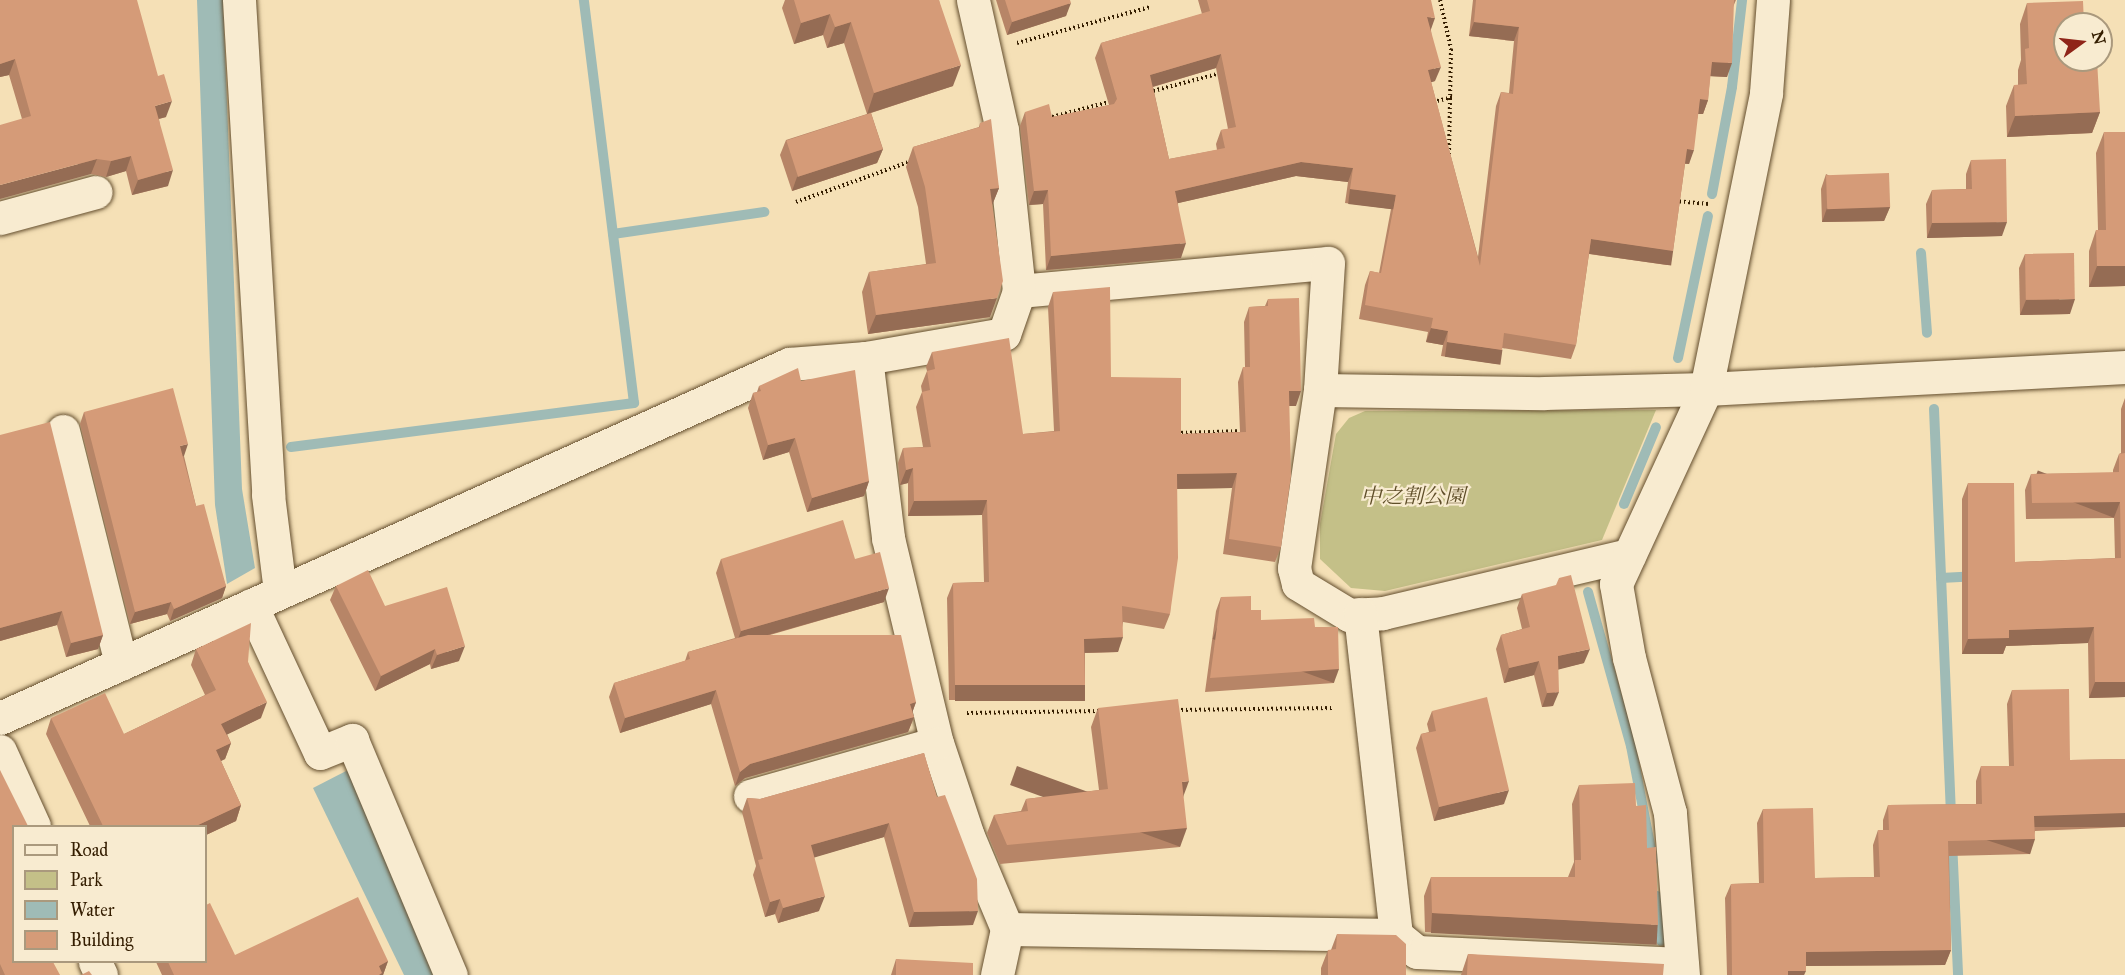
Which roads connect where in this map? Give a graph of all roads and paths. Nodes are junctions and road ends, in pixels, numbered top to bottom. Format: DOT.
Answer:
graph roads {
  1 [pos="239,0"];
  2 [pos="973,0"];
  3 [pos="1440,0"];
  4 [pos="1773,0"];
  5 [pos="1150,7"];
  6 [pos="984,51"];
  7 [pos="1229,71"];
  8 [pos="1138,94"];
  9 [pos="1453,97"];
  10 [pos="1116,100"];
  11 [pos="1430,102"];
  12 [pos="1002,130"];
  13 [pos="915,160"];
  14 [pos="1449,165"];
  15 [pos="96,192"];
  16 [pos="1672,200"];
  17 [pos="796,202"];
  18 [pos="1742,208"];
  19 [pos="0,218"];
  20 [pos="1019,291"];
  21 [pos="866,358"];
  22 [pos="2125,367"];
  23 [pos="1707,388"];
  24 [pos="1320,390"];
  25 [pos="63,431"];
  26 [pos="1256,431"];
  27 [pos="1175,433"];
  28 [pos="1629,555"];
  29 [pos="280,591"];
  30 [pos="251,605"];
  31 [pos="1360,614"];
  32 [pos="121,664"];
  33 [pos="1371,707"];
  34 [pos="1168,710"];
  35 [pos="1109,711"];
  36 [pos="0,718"];
  37 [pos="933,728"];
  38 [pos="0,752"];
  39 [pos="750,796"];
  40 [pos="34,825"];
  41 [pos="1007,929"];
  42 [pos="1410,954"];
  43 [pos="1683,970"];
  44 [pos="451,975"];
  45 [pos="997,975"];
  1 -- 29 [label="street"];
  2 -- 6 [label="street"];
  3 -- 9 [label="path"];
  4 -- 18 [label="street"];
  5 -- 6 [label="path"];
  6 -- 12 [label="street"];
  7 -- 8 [label="path"];
  9 -- 11 [label="path"];
  9 -- 14 [label="path"];
  10 -- 12 [label="path"];
  12 -- 20 [label="street"];
  13 -- 17 [label="path"];
  15 -- 19 [label="street"];
  16 -- 18 [label="path"];
  18 -- 23 [label="street"];
  20 -- 21 [label="street"];
  20 -- 24 [label="street"];
  21 -- 29 [label="street"];
  21 -- 37 [label="street"];
  22 -- 23 [label="street"];
  23 -- 24 [label="street"];
  23 -- 28 [label="street"];
  24 -- 31 [label="street"];
  25 -- 32 [label="street"];
  26 -- 27 [label="path"];
  28 -- 31 [label="street"];
  28 -- 43 [label="street"];
  29 -- 30 [label="street"];
  30 -- 32 [label="street"];
  30 -- 44 [label="street"];
  31 -- 33 [label="street"];
  32 -- 36 [label="street"];
  33 -- 34 [label="path"];
  33 -- 42 [label="street"];
  35 -- 37 [label="path"];
  37 -- 39 [label="street"];
  37 -- 41 [label="street"];
  38 -- 40 [label="street"];
  41 -- 42 [label="street"];
  41 -- 45 [label="street"];
  42 -- 43 [label="street"];
}
